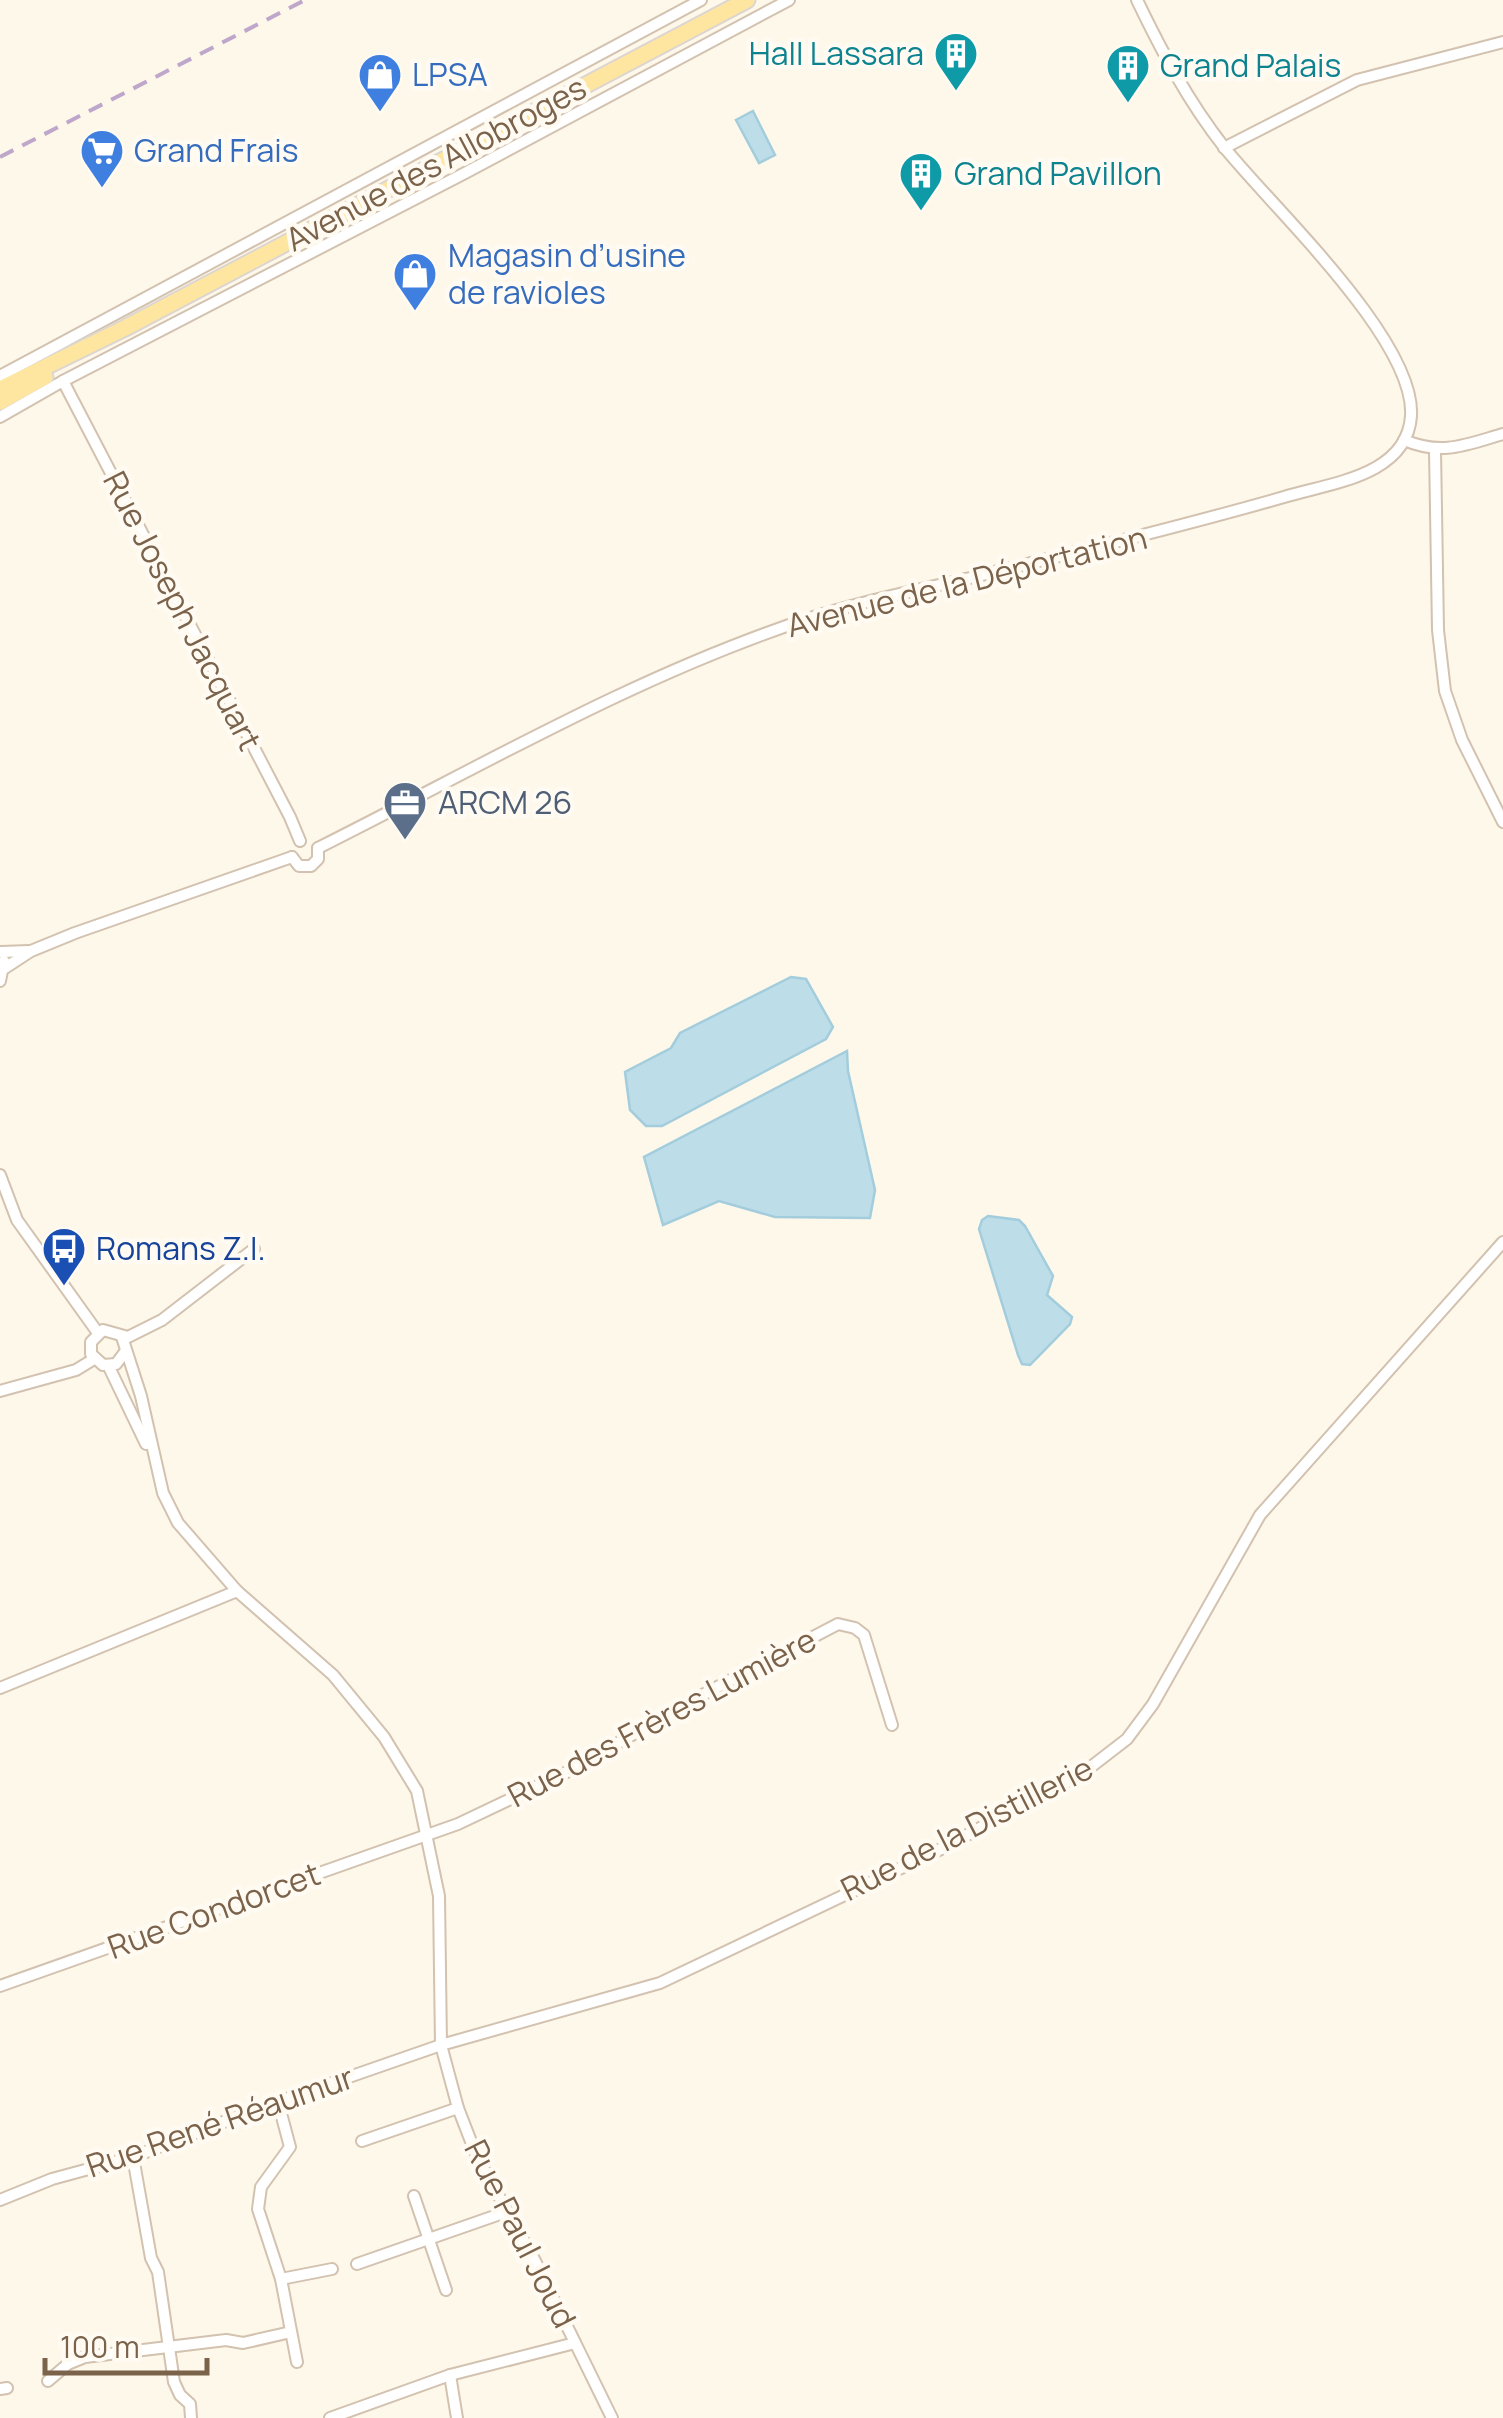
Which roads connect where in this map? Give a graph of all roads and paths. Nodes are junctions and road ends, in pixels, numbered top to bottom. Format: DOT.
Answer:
graph roads {
  1 [pos="702,0"];
  2 [pos="747,0"];
  3 [pos="790,0"];
  4 [pos="1137,0"];
  5 [pos="1503,42"];
  6 [pos="1224,148"];
  7 [pos="126,328"];
  8 [pos="0,376"];
  9 [pos="63,381"];
  10 [pos="0,389"];
  11 [pos="0,402"];
  12 [pos="0,417"];
  13 [pos="1503,434"];
  14 [pos="1404,440"];
  15 [pos="1436,450"];
  16 [pos="1503,822"];
  17 [pos="300,841"];
  18 [pos="318,848"];
  19 [pos="292,856"];
  20 [pos="32,951"];
  21 [pos="0,952"];
  22 [pos="5,968"];
  23 [pos="0,980"];
  24 [pos="0,1175"];
  25 [pos="1503,1242"];
  26 [pos="254,1249"];
  27 [pos="98,1332"];
  28 [pos="122,1337"];
  29 [pos="125,1352"];
  30 [pos="94,1359"];
  31 [pos="108,1366"];
  32 [pos="0,1391"];
  33 [pos="156,1468"];
  34 [pos="237,1591"];
  35 [pos="0,1688"];
  36 [pos="892,1725"];
  37 [pos="427,1835"];
  38 [pos="0,1986"];
  39 [pos="440,2045"];
  40 [pos="278,2102"];
  41 [pos="458,2108"];
  42 [pos="362,2140"];
  43 [pos="133,2157"];
  44 [pos="414,2196"];
  45 [pos="0,2200"];
  46 [pos="506,2212"];
  47 [pos="429,2238"];
  48 [pos="358,2264"];
  49 [pos="332,2270"];
  50 [pos="280,2279"];
  51 [pos="446,2290"];
  52 [pos="291,2332"];
  53 [pos="575,2342"];
  54 [pos="169,2348"];
  55 [pos="297,2362"];
  56 [pos="450,2375"];
  57 [pos="48,2381"];
  58 [pos="191,2418"];
  59 [pos="330,2418"];
  60 [pos="457,2418"];
  61 [pos="612,2418"];
  1 -- 8 [label="street"];
  2 -- 7 [label="main road, Avenue des Allobroges"];
  3 -- 9 [label="street"];
  4 -- 6 [label="street"];
  5 -- 6 [label="street"];
  6 -- 14 [label="street"];
  7 -- 10 [label="main road, Avenue des Allobroges"];
  7 -- 11 [label="main road, Avenue des Allobroges"];
  9 -- 12 [label="street"];
  9 -- 17 [label="street, Rue Joseph Jacquart"];
  13 -- 15 [label="street"];
  14 -- 15 [label="street"];
  14 -- 18 [label="street, Avenue de la Déportation"];
  15 -- 16 [label="street"];
  17 -- 18 [label="street"];
  17 -- 19 [label="street"];
  18 -- 19 [label="street"];
  19 -- 20 [label="street"];
  20 -- 21 [label="street"];
  20 -- 22 [label="street"];
  21 -- 22 [label="street"];
  22 -- 23 [label="street"];
  24 -- 27 [label="street"];
  25 -- 39 [label="street, Rue de la Distillerie"];
  26 -- 28 [label="street"];
  27 -- 28 [label="street"];
  27 -- 30 [label="street"];
  28 -- 29 [label="street"];
  29 -- 31 [label="street"];
  29 -- 33 [label="street"];
  30 -- 31 [label="street"];
  30 -- 32 [label="street"];
  31 -- 33 [label="street"];
  33 -- 34 [label="street, Rue Paul Joud"];
  34 -- 35 [label="street"];
  34 -- 37 [label="street, Rue Paul Joud"];
  36 -- 37 [label="street, Rue des Frères Lumière"];
  37 -- 38 [label="street, Rue Condorcet"];
  37 -- 39 [label="street, Rue Paul Joud"];
  39 -- 40 [label="street, Rue René Réaumur"];
  39 -- 41 [label="street, Rue Paul Joud"];
  40 -- 43 [label="street, Rue René Réaumur"];
  40 -- 50 [label="street"];
  41 -- 42 [label="street"];
  41 -- 46 [label="street, Rue Paul Joud"];
  43 -- 45 [label="street, Rue René Réaumur"];
  43 -- 54 [label="street"];
  44 -- 47 [label="street"];
  46 -- 47 [label="street"];
  46 -- 53 [label="street, Rue Paul Joud"];
  47 -- 48 [label="street"];
  47 -- 51 [label="street"];
  49 -- 50 [label="street"];
  50 -- 52 [label="street"];
  52 -- 54 [label="street"];
  52 -- 55 [label="street"];
  53 -- 56 [label="street"];
  53 -- 61 [label="street, Rue Paul Joud"];
  54 -- 57 [label="street"];
  54 -- 58 [label="street"];
  56 -- 59 [label="street"];
  56 -- 60 [label="street"];
}
